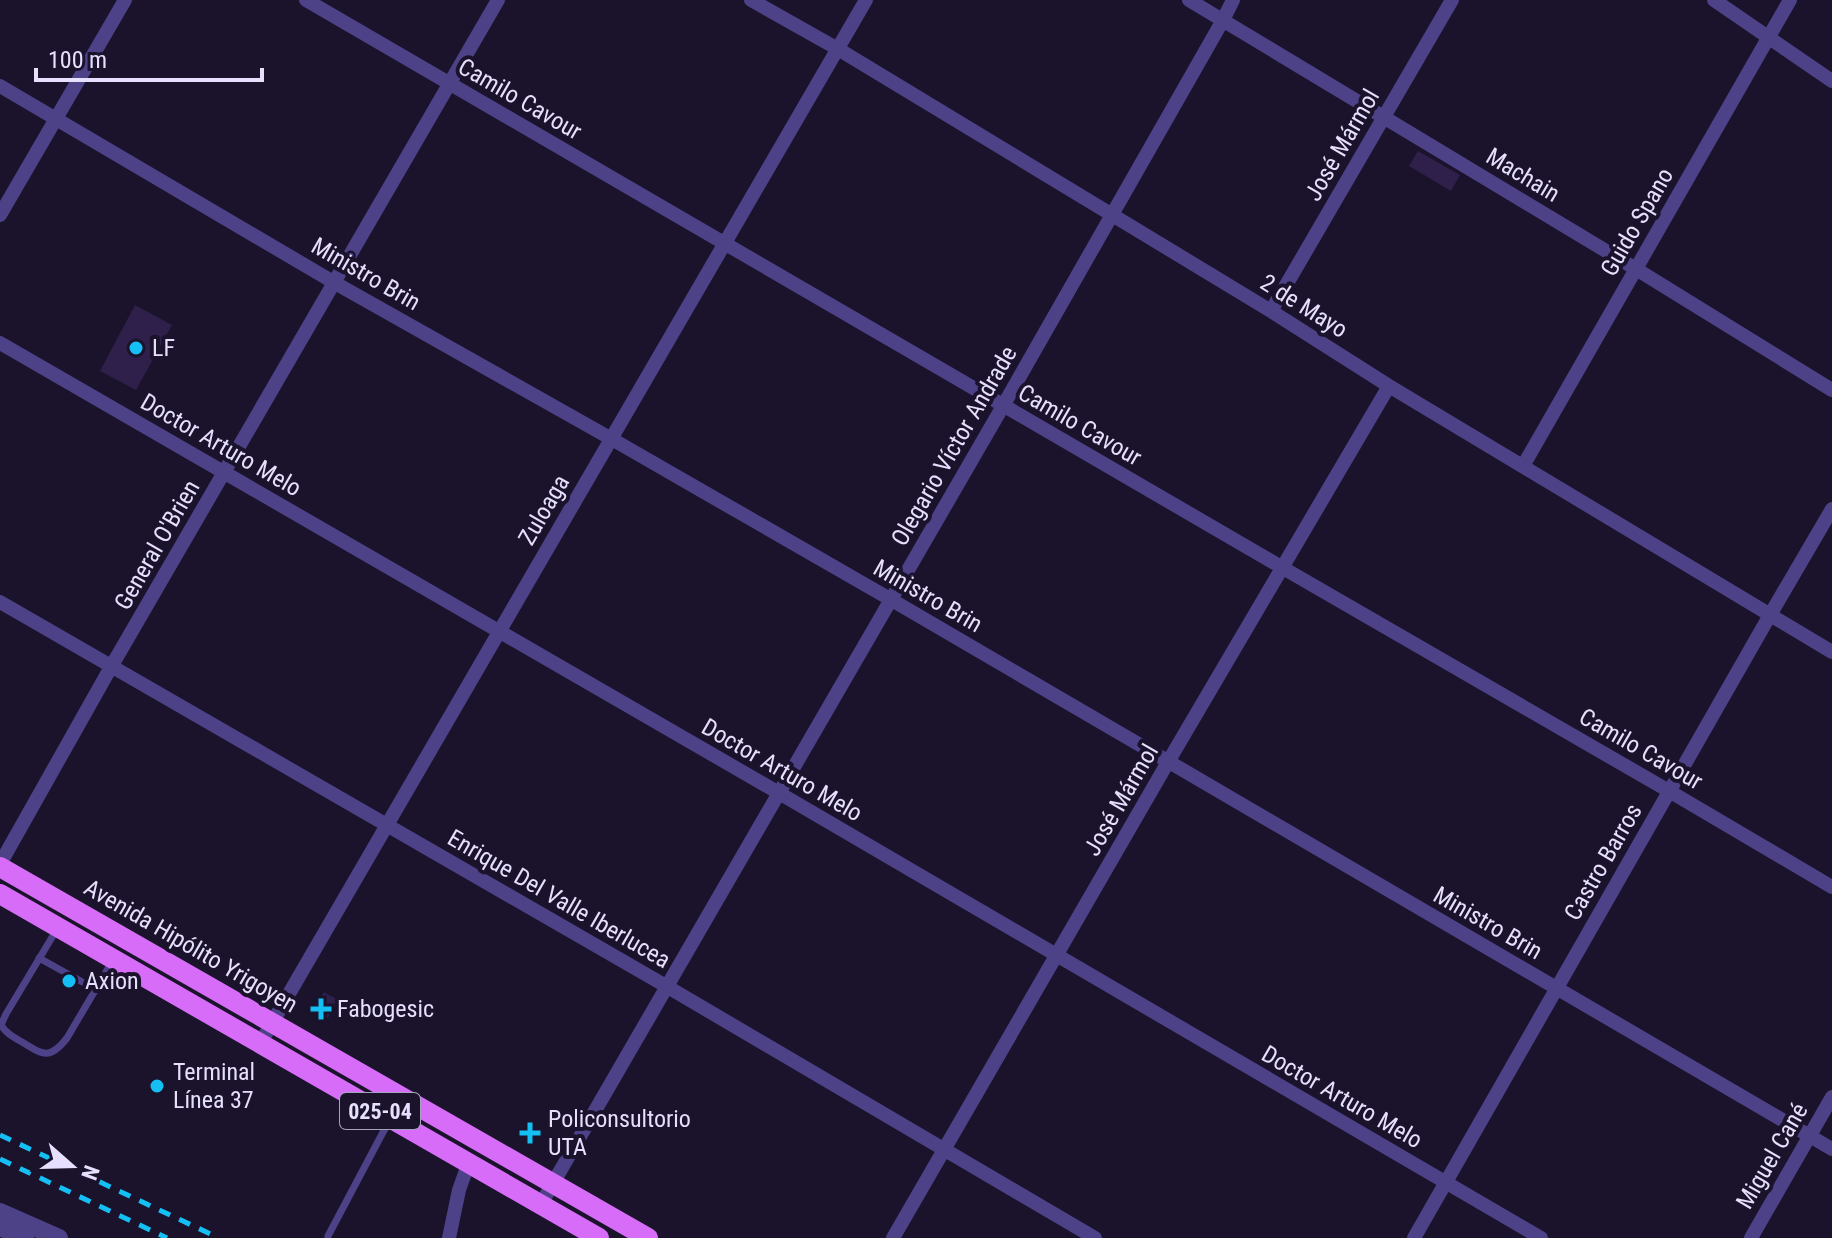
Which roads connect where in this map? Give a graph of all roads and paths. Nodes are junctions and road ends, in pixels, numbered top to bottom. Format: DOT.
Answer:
graph roads {
  1 [pos="125,0"];
  2 [pos="306,0"];
  3 [pos="498,0"];
  4 [pos="751,0"];
  5 [pos="866,0"];
  6 [pos="1189,0"];
  7 [pos="1233,0"];
  8 [pos="1452,0"];
  9 [pos="1714,0"];
  10 [pos="1790,0"];
  11 [pos="1223,20"];
  12 [pos="1769,36"];
  13 [pos="838,49"];
  14 [pos="1832,81"];
  15 [pos="449,83"];
  16 [pos="0,86"];
  17 [pos="1384,117"];
  18 [pos="56,118"];
  19 [pos="0,215"];
  20 [pos="1112,215"];
  21 [pos="724,243"];
  22 [pos="1636,269"];
  23 [pos="335,283"];
  24 [pos="1271,311"];
  25 [pos="0,343"];
  26 [pos="1389,386"];
  27 [pos="1832,390"];
  28 [pos="1003,406"];
  29 [pos="610,438"];
  30 [pos="1523,466"];
  31 [pos="225,473"];
  32 [pos="1832,509"];
  33 [pos="1283,568"];
  34 [pos="890,599"];
  35 [pos="0,602"];
  36 [pos="1770,615"];
  37 [pos="500,632"];
  38 [pos="1832,652"];
  39 [pos="111,667"];
  40 [pos="1168,762"];
  41 [pos="1669,791"];
  42 [pos="779,793"];
  43 [pos="386,825"];
  44 [pos="0,866"];
  45 [pos="1832,887"];
  46 [pos="0,894"];
  47 [pos="58,927"];
  48 [pos="1057,957"];
  49 [pos="39,958"];
  50 [pos="114,958"];
  51 [pos="666,986"];
  52 [pos="1556,988"];
  53 [pos="95,989"];
  54 [pos="272,1022"];
  55 [pos="261,1042"];
  56 [pos="1832,1097"];
  57 [pos="391,1117"];
  58 [pos="1809,1136"];
  59 [pos="945,1149"];
  60 [pos="1832,1149"];
  61 [pos="469,1162"];
  62 [pos="1446,1183"];
  63 [pos="554,1184"];
  64 [pos="541,1204"];
  65 [pos="0,1212"];
  66 [pos="0,1227"];
  67 [pos="328,1236"];
  68 [pos="25,1238"];
  69 [pos="59,1238"];
  70 [pos="449,1238"];
  71 [pos="599,1238"];
  72 [pos="648,1238"];
  73 [pos="893,1238"];
  74 [pos="1095,1238"];
  75 [pos="1414,1238"];
  76 [pos="1541,1238"];
  77 [pos="1751,1238"];
  1 -- 18 [label="street"];
  2 -- 15 [label="street, Camilo Cavour"];
  3 -- 15 [label="street, General O'Brien"];
  4 -- 13 [label="street, 2 de Mayo"];
  5 -- 13 [label="street, Zuloaga"];
  6 -- 11 [label="street, Machain"];
  7 -- 11 [label="street, Olegario Víctor Andrade"];
  8 -- 17 [label="street, José Mármol"];
  9 -- 12 [label="street"];
  10 -- 12 [label="street, Guido Spano"];
  11 -- 17 [label="street, Machain"];
  11 -- 20 [label="street, Olegario Víctor Andrade"];
  12 -- 14 [label="street"];
  12 -- 22 [label="street, Guido Spano"];
  13 -- 20 [label="street, 2 de Mayo"];
  13 -- 21 [label="street, Zuloaga"];
  15 -- 21 [label="street, Camilo Cavour"];
  15 -- 23 [label="street, General O'Brien"];
  16 -- 18 [label="street, Ministro Brin"];
  17 -- 22 [label="street, Machain"];
  17 -- 24 [label="street, José Mármol"];
  18 -- 19 [label="street"];
  18 -- 23 [label="street, Ministro Brin"];
  20 -- 24 [label="street, 2 de Mayo"];
  20 -- 28 [label="street, Olegario Víctor Andrade"];
  21 -- 28 [label="street, Camilo Cavour"];
  21 -- 29 [label="street, Zuloaga"];
  22 -- 27 [label="street, Machain"];
  22 -- 30 [label="street, Guido Spano"];
  23 -- 29 [label="street, Ministro Brin"];
  23 -- 31 [label="street, General O'Brien"];
  24 -- 26 [label="street, 2 de Mayo"];
  25 -- 31 [label="street, Doctor Arturo Melo"];
  26 -- 30 [label="street, 2 de Mayo"];
  26 -- 33 [label="street, José Mármol"];
  28 -- 33 [label="street, Camilo Cavour"];
  28 -- 34 [label="street, Olegario Víctor Andrade"];
  29 -- 34 [label="street, Ministro Brin"];
  29 -- 37 [label="street, Zuloaga"];
  30 -- 36 [label="street, 2 de Mayo"];
  31 -- 37 [label="street, Doctor Arturo Melo"];
  31 -- 39 [label="street, General O'Brien"];
  32 -- 36 [label="street, Castro Barros"];
  33 -- 40 [label="street, José Mármol"];
  33 -- 41 [label="street, Camilo Cavour"];
  34 -- 40 [label="street, Ministro Brin"];
  34 -- 42 [label="street, Olegario Víctor Andrade"];
  35 -- 39 [label="street, Enrique Del Valle Iberlucea"];
  36 -- 38 [label="street, 2 de Mayo"];
  36 -- 41 [label="street, Castro Barros"];
  37 -- 42 [label="street, Doctor Arturo Melo"];
  37 -- 43 [label="street, Zuloaga"];
  39 -- 43 [label="street, Enrique Del Valle Iberlucea"];
  39 -- 44 [label="street, General O'Brien"];
  40 -- 48 [label="street, José Mármol"];
  40 -- 52 [label="street, Ministro Brin"];
  41 -- 45 [label="street, Camilo Cavour"];
  41 -- 52 [label="street, Castro Barros"];
  42 -- 48 [label="street, Doctor Arturo Melo"];
  42 -- 51 [label="street, Olegario Víctor Andrade"];
  43 -- 51 [label="street, Enrique Del Valle Iberlucea"];
  43 -- 54 [label="street, Zuloaga"];
  44 -- 54 [label="main road, Avenida Hipólito Yrigoyen / 025-04"];
  46 -- 47 [label="main road, Avenida Hipólito Yrigoyen / 025-04"];
  47 -- 49 [label="lane"];
  47 -- 50 [label="main road, Avenida Hipólito Yrigoyen / 025-04"];
  48 -- 59 [label="street, José Mármol"];
  48 -- 62 [label="street, Doctor Arturo Melo"];
  49 -- 53 [label="lane"];
  49 -- 53 [label="lane"];
  50 -- 53 [label="lane"];
  50 -- 55 [label="main road, Avenida Hipólito Yrigoyen / 025-04"];
  51 -- 59 [label="street, Enrique Del Valle Iberlucea"];
  51 -- 63 [label="street, Olegario Víctor Andrade"];
  52 -- 58 [label="street, Ministro Brin"];
  52 -- 62 [label="street, Castro Barros"];
  54 -- 55 [label="street, Zuloaga"];
  54 -- 63 [label="main road, Avenida Hipólito Yrigoyen / 025-04"];
  55 -- 57 [label="main road, Avenida Hipólito Yrigoyen / 025-04"];
  56 -- 58 [label="street, Miguel Cané"];
  57 -- 61 [label="main road, Avenida Hipólito Yrigoyen / 025-04"];
  57 -- 67 [label="lane"];
  58 -- 60 [label="street, Ministro Brin"];
  58 -- 77 [label="street, Miguel Cané"];
  59 -- 73 [label="street, José Mármol"];
  59 -- 74 [label="street, Enrique Del Valle Iberlucea"];
  61 -- 64 [label="main road, Avenida Hipólito Yrigoyen / 025-04"];
  61 -- 70 [label="street"];
  62 -- 75 [label="street, Castro Barros"];
  62 -- 76 [label="street, Doctor Arturo Melo"];
  63 -- 64 [label="street, Olegario Víctor Andrade"];
  63 -- 72 [label="main road, Avenida Hipólito Yrigoyen / 025-04"];
  64 -- 71 [label="main road, Avenida Hipólito Yrigoyen / 025-04"];
  65 -- 69 [label="street"];
  66 -- 68 [label="street"];
}
